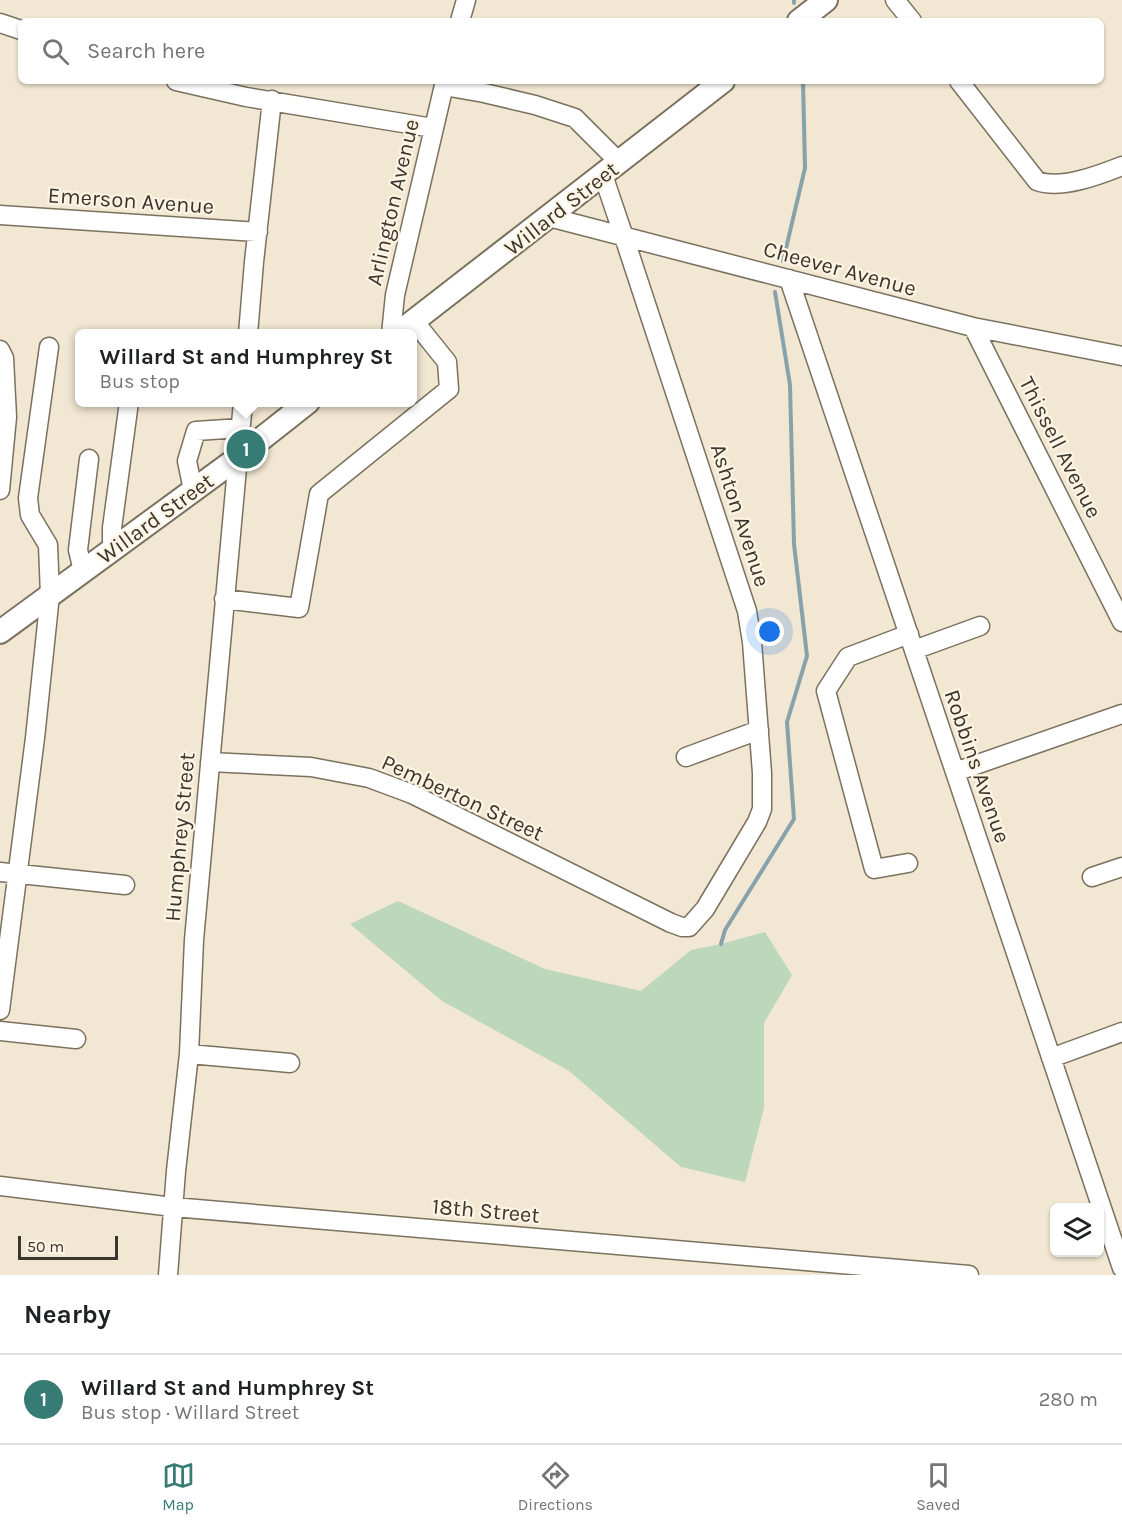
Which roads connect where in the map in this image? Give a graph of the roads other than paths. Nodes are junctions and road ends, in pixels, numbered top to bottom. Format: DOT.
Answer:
graph roads {
  1 [pos="466,0"];
  2 [pos="826,0"];
  3 [pos="896,0"];
  4 [pos="461,18"];
  5 [pos="803,18"];
  6 [pos="910,18"];
  7 [pos="0,23"];
  8 [pos="18,29"];
  9 [pos="189,84"];
  10 [pos="444,84"];
  11 [pos="719,84"];
  12 [pos="961,84"];
  13 [pos="272,100"];
  14 [pos="433,128"];
  15 [pos="1122,166"];
  16 [pos="611,169"];
  17 [pos="0,215"];
  18 [pos="549,217"];
  19 [pos="258,232"];
  20 [pos="624,237"];
  21 [pos="789,279"];
  22 [pos="406,327"];
  23 [pos="973,327"];
  24 [pos="249,329"];
  25 [pos="391,329"];
  26 [pos="417,336"];
  27 [pos="48,347"];
  28 [pos="0,350"];
  29 [pos="1122,356"];
  30 [pos="128,407"];
  31 [pos="243,407"];
  32 [pos="302,407"];
  33 [pos="241,428"];
  34 [pos="239,456"];
  35 [pos="89,459"];
  36 [pos="0,490"];
  37 [pos="193,490"];
  38 [pos="112,549"];
  39 [pos="82,571"];
  40 [pos="50,595"];
  41 [pos="224,599"];
  42 [pos="1122,622"];
  43 [pos="980,626"];
  44 [pos="0,632"];
  45 [pos="912,642"];
  46 [pos="1122,714"];
  47 [pos="759,730"];
  48 [pos="686,757"];
  49 [pos="210,762"];
  50 [pos="955,772"];
  51 [pos="908,863"];
  52 [pos="1122,867"];
  53 [pos="9,873"];
  54 [pos="1092,877"];
  55 [pos="125,885"];
  56 [pos="682,927"];
  57 [pos="0,1010"];
  58 [pos="0,1031"];
  59 [pos="1122,1032"];
  60 [pos="76,1039"];
  61 [pos="189,1054"];
  62 [pos="1052,1058"];
  63 [pos="290,1063"];
  64 [pos="0,1186"];
  65 [pos="173,1207"];
  66 [pos="1122,1270"];
  67 [pos="168,1275"];
  68 [pos="969,1275"];
  69 [pos="1114,1275"];
  1 -- 4 [label="street"];
  2 -- 5 [label="main road"];
  3 -- 6 [label="street"];
  7 -- 8 [label="street"];
  9 -- 13 [label="street"];
  10 -- 14 [label="street, Arlington Avenue"];
  10 -- 16 [label="street"];
  11 -- 16 [label="main road, Willard Street"];
  12 -- 15 [label="street"];
  13 -- 14 [label="street"];
  13 -- 19 [label="street"];
  14 -- 25 [label="street, Arlington Avenue"];
  16 -- 18 [label="main road, Willard Street"];
  16 -- 20 [label="street, Ashton Avenue"];
  17 -- 19 [label="street, Emerson Avenue"];
  18 -- 20 [label="street, Cheever Avenue"];
  18 -- 22 [label="main road, Willard Street"];
  19 -- 24 [label="street"];
  20 -- 21 [label="street, Cheever Avenue"];
  20 -- 47 [label="street, Ashton Avenue"];
  21 -- 23 [label="street, Cheever Avenue"];
  21 -- 45 [label="street, Robbins Avenue"];
  23 -- 29 [label="street, Cheever Avenue"];
  23 -- 42 [label="street, Thissell Avenue"];
  26 -- 41 [label="street"];
  27 -- 40 [label="street"];
  28 -- 36 [label="street"];
  30 -- 38 [label="street"];
  31 -- 33 [label="street, Humphrey Street"];
  32 -- 34 [label="main road, Willard Street"];
  33 -- 34 [label="street, Humphrey Street"];
  33 -- 37 [label="street"];
  34 -- 37 [label="main road, Willard Street"];
  34 -- 41 [label="street, Humphrey Street"];
  35 -- 39 [label="street"];
  37 -- 38 [label="main road, Willard Street"];
  38 -- 39 [label="main road, Willard Street"];
  39 -- 40 [label="main road, Willard Street"];
  40 -- 44 [label="main road, Willard Street"];
  40 -- 53 [label="street"];
  41 -- 49 [label="street, Humphrey Street"];
  43 -- 45 [label="street"];
  45 -- 50 [label="street, Robbins Avenue"];
  45 -- 51 [label="street"];
  46 -- 50 [label="street"];
  47 -- 48 [label="street"];
  47 -- 56 [label="street, Ashton Avenue"];
  49 -- 56 [label="street, Pemberton Street"];
  49 -- 61 [label="street, Humphrey Street"];
  50 -- 62 [label="street, Robbins Avenue"];
  52 -- 54 [label="street"];
  53 -- 55 [label="street"];
  53 -- 57 [label="street"];
  58 -- 60 [label="street"];
  59 -- 62 [label="street"];
  61 -- 63 [label="street"];
  61 -- 65 [label="street, Humphrey Street"];
  62 -- 66 [label="street, Robbins Avenue"];
  64 -- 65 [label="street, 18th Street"];
  65 -- 67 [label="street, Humphrey Street"];
  65 -- 68 [label="street, 18th Street"];
  66 -- 69 [label="street"];
}
